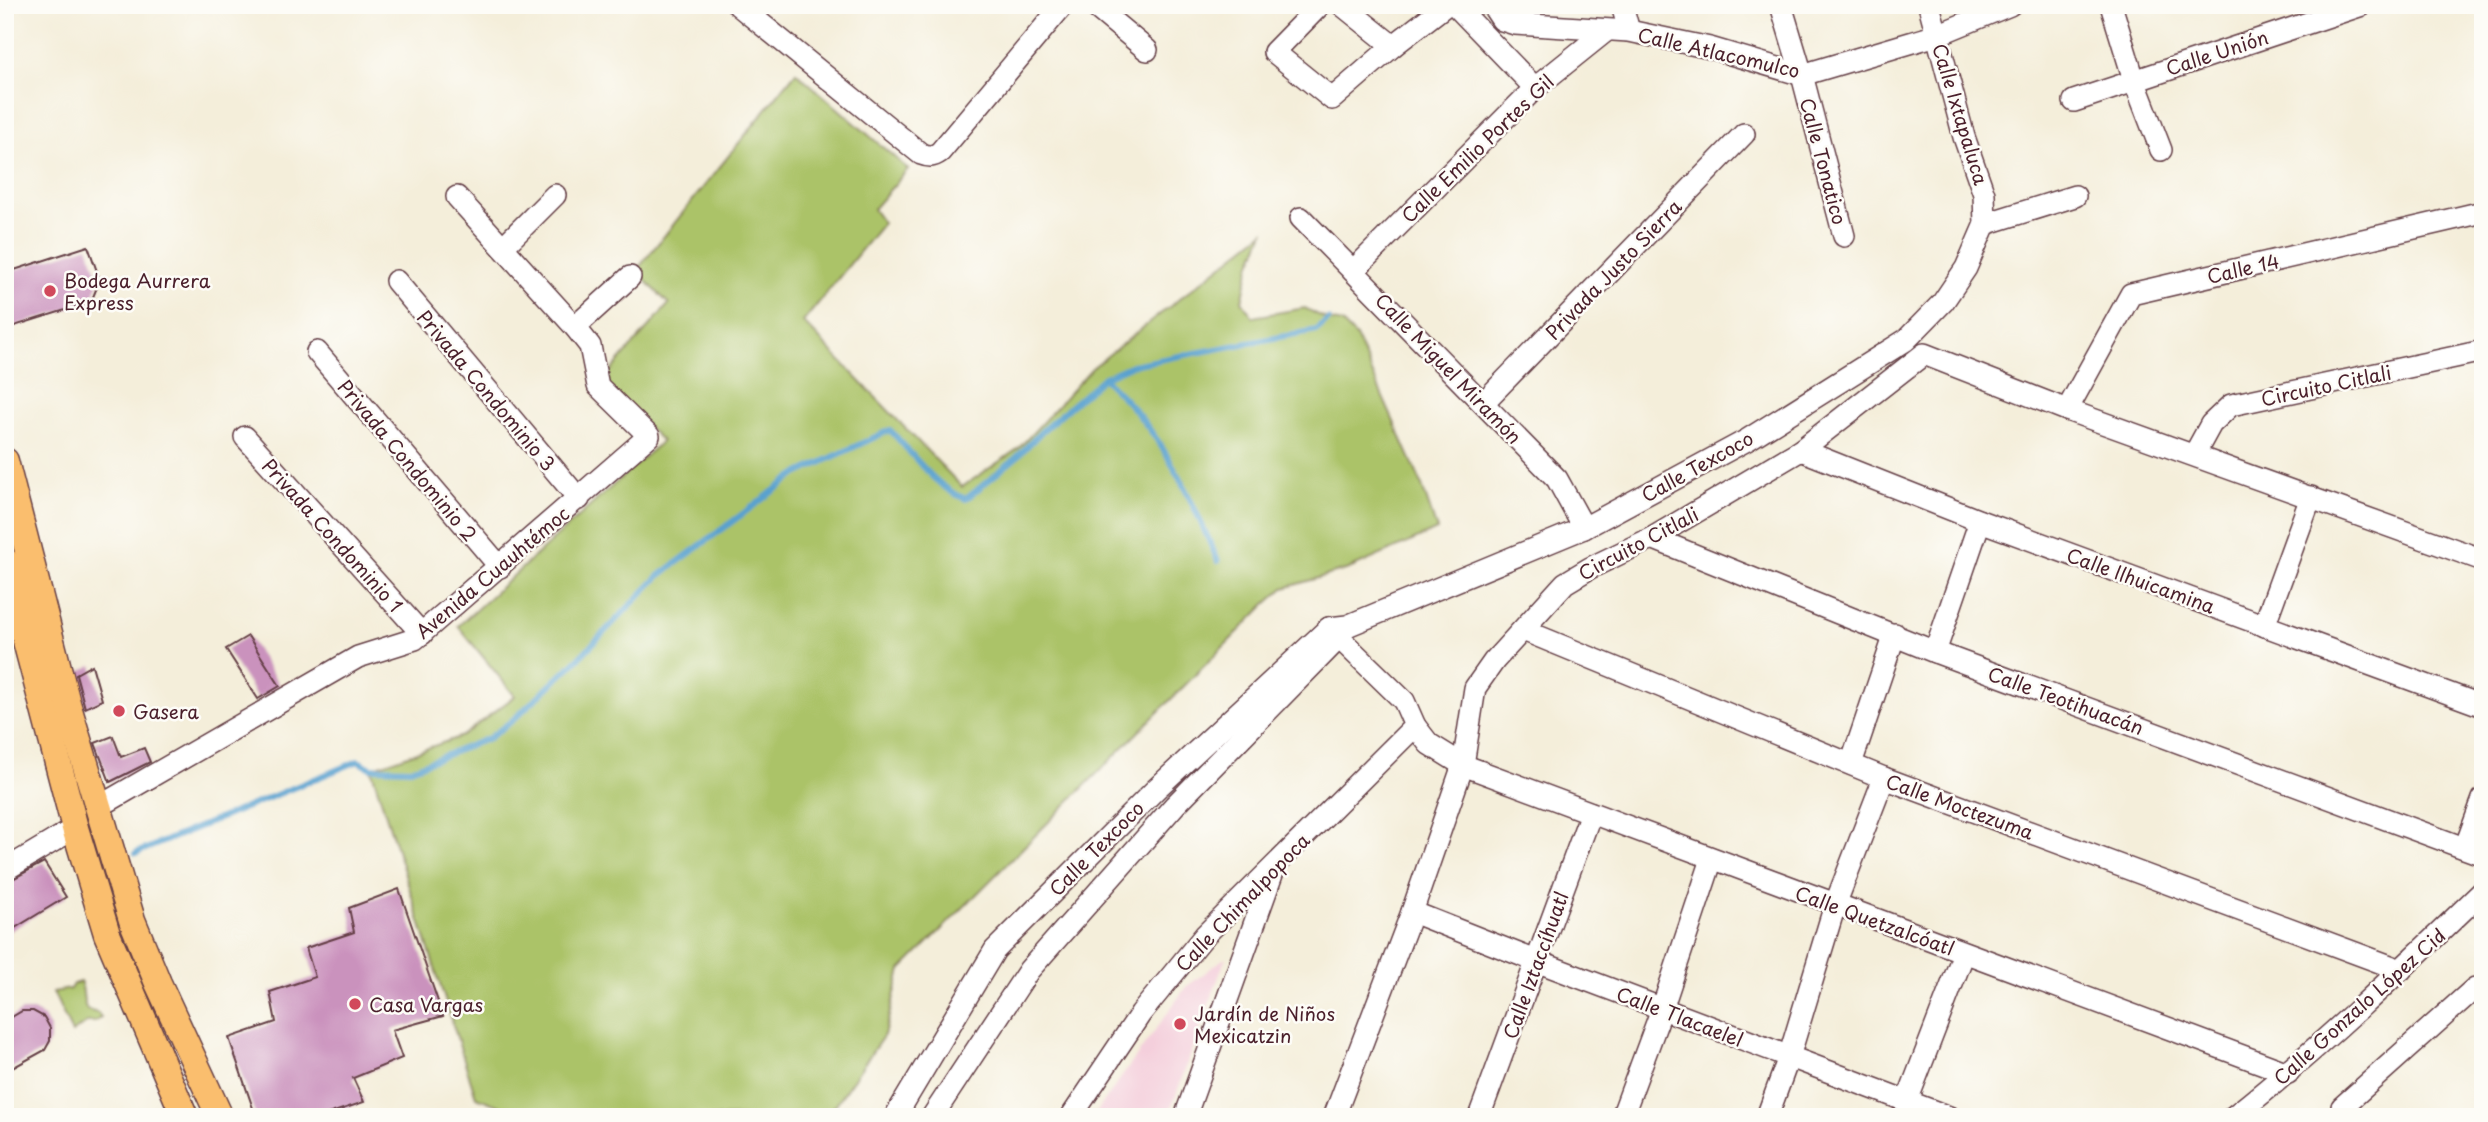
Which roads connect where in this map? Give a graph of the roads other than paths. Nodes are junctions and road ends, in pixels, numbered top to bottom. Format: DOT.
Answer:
graph roads {
  1 [pos="738,5"];
  2 [pos="1063,5"];
  3 [pos="1093,5"];
  4 [pos="1320,5"];
  5 [pos="1342,5"];
  6 [pos="1446,5"];
  7 [pos="1455,5"];
  8 [pos="1622,5"];
  9 [pos="1781,5"];
  10 [pos="1928,5"];
  11 [pos="2010,5"];
  12 [pos="2111,5"];
  13 [pos="2362,5"];
  14 [pos="1497,13"];
  15 [pos="1606,31"];
  16 [pos="1629,31"];
  17 [pos="1937,35"];
  18 [pos="1393,46"];
  19 [pos="1147,50"];
  20 [pos="1802,75"];
  21 [pos="2134,80"];
  22 [pos="1535,88"];
  23 [pos="2074,102"];
  24 [pos="1744,134"];
  25 [pos="2161,150"];
  26 [pos="555,195"];
  27 [pos="2075,196"];
  28 [pos="457,197"];
  29 [pos="2483,212"];
  30 [pos="1301,218"];
  31 [pos="1985,224"];
  32 [pos="1844,236"];
  33 [pos="503,247"];
  34 [pos="1353,271"];
  35 [pos="630,277"];
  36 [pos="396,281"];
  37 [pos="575,327"];
  38 [pos="2483,351"];
  39 [pos="317,352"];
  40 [pos="1483,403"];
  41 [pos="2067,410"];
  42 [pos="245,437"];
  43 [pos="1801,450"];
  44 [pos="2194,455"];
  45 [pos="5,461"];
  46 [pos="2311,497"];
  47 [pos="579,499"];
  48 [pos="1980,521"];
  49 [pos="1584,528"];
  50 [pos="1652,538"];
  51 [pos="2483,560"];
  52 [pos="5,561"];
  53 [pos="500,567"];
  54 [pos="2264,626"];
  55 [pos="1523,630"];
  56 [pos="1338,631"];
  57 [pos="422,634"];
  58 [pos="1895,634"];
  59 [pos="1935,652"];
  60 [pos="2483,706"];
  61 [pos="1415,726"];
  62 [pos="1851,764"];
  63 [pos="1463,765"];
  64 [pos="1884,778"];
  65 [pos="2483,799"];
  66 [pos="100,806"];
  67 [pos="1591,813"];
  68 [pos="75,828"];
  69 [pos="2474,852"];
  70 [pos="1712,859"];
  71 [pos="1276,864"];
  72 [pos="5,870"];
  73 [pos="2483,891"];
  74 [pos="1835,905"];
  75 [pos="1412,912"];
  76 [pos="1964,953"];
  77 [pos="1536,961"];
  78 [pos="2401,970"];
  79 [pos="2475,988"];
  80 [pos="1662,1009"];
  81 [pos="1790,1057"];
  82 [pos="2288,1073"];
  83 [pos="1917,1109"];
  84 [pos="2346,1112"];
  85 [pos="186,1117"];
  86 [pos="220,1117"];
  87 [pos="895,1117"];
  88 [pos="932,1117"];
  89 [pos="1071,1117"];
  90 [pos="1185,1117"];
  91 [pos="1334,1117"];
  92 [pos="1479,1117"];
  93 [pos="1622,1117"];
  94 [pos="1767,1117"];
  95 [pos="1949,1117"];
  96 [pos="2233,1117"];
  1 -- 2 [label="street"];
  3 -- 19 [label="street"];
  4 -- 18 [label="street"];
  5 -- 18 [label="street"];
  6 -- 18 [label="street"];
  7 -- 22 [label="street"];
  8 -- 16 [label="street"];
  9 -- 20 [label="street, Calle Tonatico"];
  10 -- 17 [label="street, Calle Ixtapaluca"];
  11 -- 17 [label="street, Calle Atlacomulco"];
  12 -- 21 [label="street"];
  13 -- 21 [label="street, Calle Unión"];
  14 -- 15 [label="street, Calle Atlacomulco"];
  15 -- 16 [label="street, Calle Atlacomulco"];
  15 -- 22 [label="street, Calle Emilio Portes Gil"];
  16 -- 20 [label="street, Calle Atlacomulco"];
  17 -- 20 [label="street, Calle Atlacomulco"];
  17 -- 31 [label="street, Calle Ixtapaluca"];
  20 -- 32 [label="street, Calle Tonatico"];
  21 -- 23 [label="street, Calle Unión"];
  21 -- 25 [label="street"];
  22 -- 34 [label="street, Calle Emilio Portes Gil"];
  24 -- 40 [label="street, Privada Justo Sierra"];
  26 -- 33 [label="street"];
  27 -- 31 [label="street"];
  28 -- 33 [label="street"];
  29 -- 41 [label="street, Calle 14"];
  30 -- 34 [label="street, Calle Miguel Miramón"];
  31 -- 49 [label="street, Calle Texcoco"];
  33 -- 37 [label="street"];
  34 -- 40 [label="street, Calle Miguel Miramón"];
  35 -- 37 [label="street"];
  36 -- 47 [label="street, Privada Condominio 3"];
  37 -- 47 [label="street, Avenida Cuauhtémoc"];
  38 -- 44 [label="street, Circuito Citlali"];
  39 -- 53 [label="street, Privada Condominio 2"];
  40 -- 49 [label="street, Calle Miguel Miramón"];
  41 -- 43 [label="street, Circuito Citlali"];
  41 -- 44 [label="street, Circuito Citlali"];
  42 -- 57 [label="street, Privada Condominio 1"];
  43 -- 48 [label="street, Calle Ilhuicamina"];
  43 -- 50 [label="street, Circuito Citlali"];
  44 -- 46 [label="street, Circuito Citlali"];
  45 -- 66 [label="main road"];
  46 -- 51 [label="street, Circuito Citlali"];
  46 -- 54 [label="street"];
  47 -- 53 [label="street, Avenida Cuauhtémoc"];
  48 -- 54 [label="street, Calle Ilhuicamina"];
  48 -- 59 [label="street"];
  49 -- 56 [label="street, Calle Texcoco"];
  50 -- 55 [label="street, Circuito Citlali"];
  50 -- 58 [label="street, Calle Teotihuacán"];
  52 -- 68 [label="main road"];
  53 -- 57 [label="street, Avenida Cuauhtémoc"];
  54 -- 60 [label="street, Calle Ilhuicamina"];
  55 -- 62 [label="street, Calle Moctezuma"];
  55 -- 63 [label="street, Circuito Citlali"];
  56 -- 61 [label="street"];
  56 -- 87 [label="street, Calle Texcoco"];
  56 -- 88 [label="street, Calle Texcoco"];
  57 -- 66 [label="street, Avenida Cuauhtémoc"];
  58 -- 59 [label="street, Calle Teotihuacán"];
  58 -- 62 [label="street"];
  59 -- 69 [label="street, Calle Teotihuacán"];
  61 -- 63 [label="street, Calle Quetzalcóatl"];
  61 -- 71 [label="street, Calle Chimalpopoca"];
  62 -- 64 [label="street, Calle Moctezuma"];
  63 -- 67 [label="street, Calle Quetzalcóatl"];
  63 -- 75 [label="street, Circuito Citlali"];
  64 -- 74 [label="street"];
  64 -- 78 [label="street, Calle Moctezuma"];
  65 -- 69 [label="street"];
  66 -- 86 [label="main road"];
  67 -- 70 [label="street, Calle Quetzalcóatl"];
  67 -- 77 [label="street, Calle Iztaccíhuatl"];
  68 -- 72 [label="street"];
  68 -- 85 [label="main road"];
  70 -- 74 [label="street, Calle Quetzalcóatl"];
  70 -- 80 [label="street"];
  71 -- 89 [label="street, Calle Chimalpopoca"];
  71 -- 90 [label="street"];
  73 -- 78 [label="street, Calle Gonzalo López Cid"];
  74 -- 76 [label="street, Calle Quetzalcóatl"];
  74 -- 81 [label="street"];
  75 -- 77 [label="street, Calle Tlacaelel"];
  75 -- 91 [label="street, Circuito Citlali"];
  76 -- 82 [label="street, Calle Quetzalcóatl"];
  76 -- 83 [label="street"];
  77 -- 80 [label="street, Calle Tlacaelel"];
  77 -- 92 [label="street, Calle Iztaccíhuatl"];
  78 -- 82 [label="street, Calle Gonzalo López Cid"];
  79 -- 84 [label="street"];
  80 -- 81 [label="street, Calle Tlacaelel"];
  80 -- 93 [label="street"];
  81 -- 83 [label="street, Calle Tlacaelel"];
  81 -- 94 [label="street"];
  82 -- 96 [label="street, Calle Gonzalo López Cid"];
  83 -- 95 [label="street, Calle Tlacaelel"];
}
